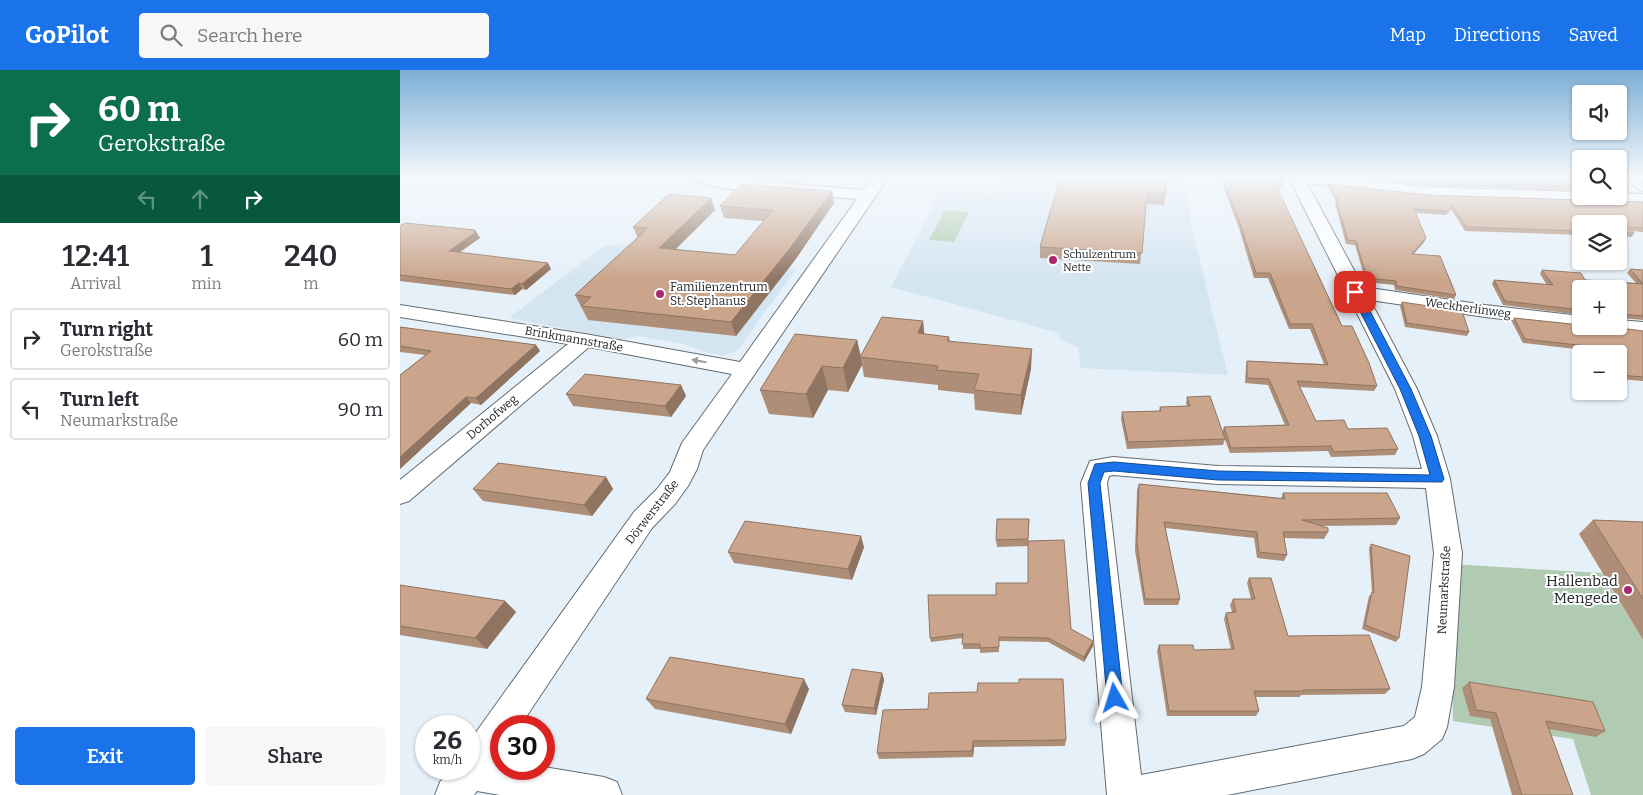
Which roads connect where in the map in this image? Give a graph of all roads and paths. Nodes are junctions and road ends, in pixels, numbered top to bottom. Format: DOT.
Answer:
graph roads {
  1 [pos="856,212"];
  2 [pos="1314,212"];
  3 [pos="1355,292"];
  4 [pos="400,311"];
  5 [pos="1572,321"];
  6 [pos="1627,327"];
  7 [pos="1643,328"];
  8 [pos="585,340"];
  9 [pos="747,370"];
  10 [pos="1438,479"];
  11 [pos="400,494"];
  12 [pos="461,784"];
  13 [pos="604,795"];
  14 [pos="1125,795"];
  15 [pos="1133,795"];
  1 -- 9 [label="street, Dörwerstraße"];
  2 -- 3 [label="street, Neumarkstraße"];
  3 -- 5 [label="street, Weckherlinweg"];
  3 -- 10 [label="street, Neumarkstraße"];
  4 -- 8 [label="street, Brinkmannstraße"];
  6 -- 7 [label="street"];
  9 -- 8 [label="street, Brinkmannstraße, one-way"];
  8 -- 11 [label="street, Dorhofweg"];
  9 -- 12 [label="street, Dörwerstraße"];
  10 -- 14 [label="street"];
  10 -- 15 [label="street, Neumarkstraße"];
  12 -- 13 [label="street"];
}
